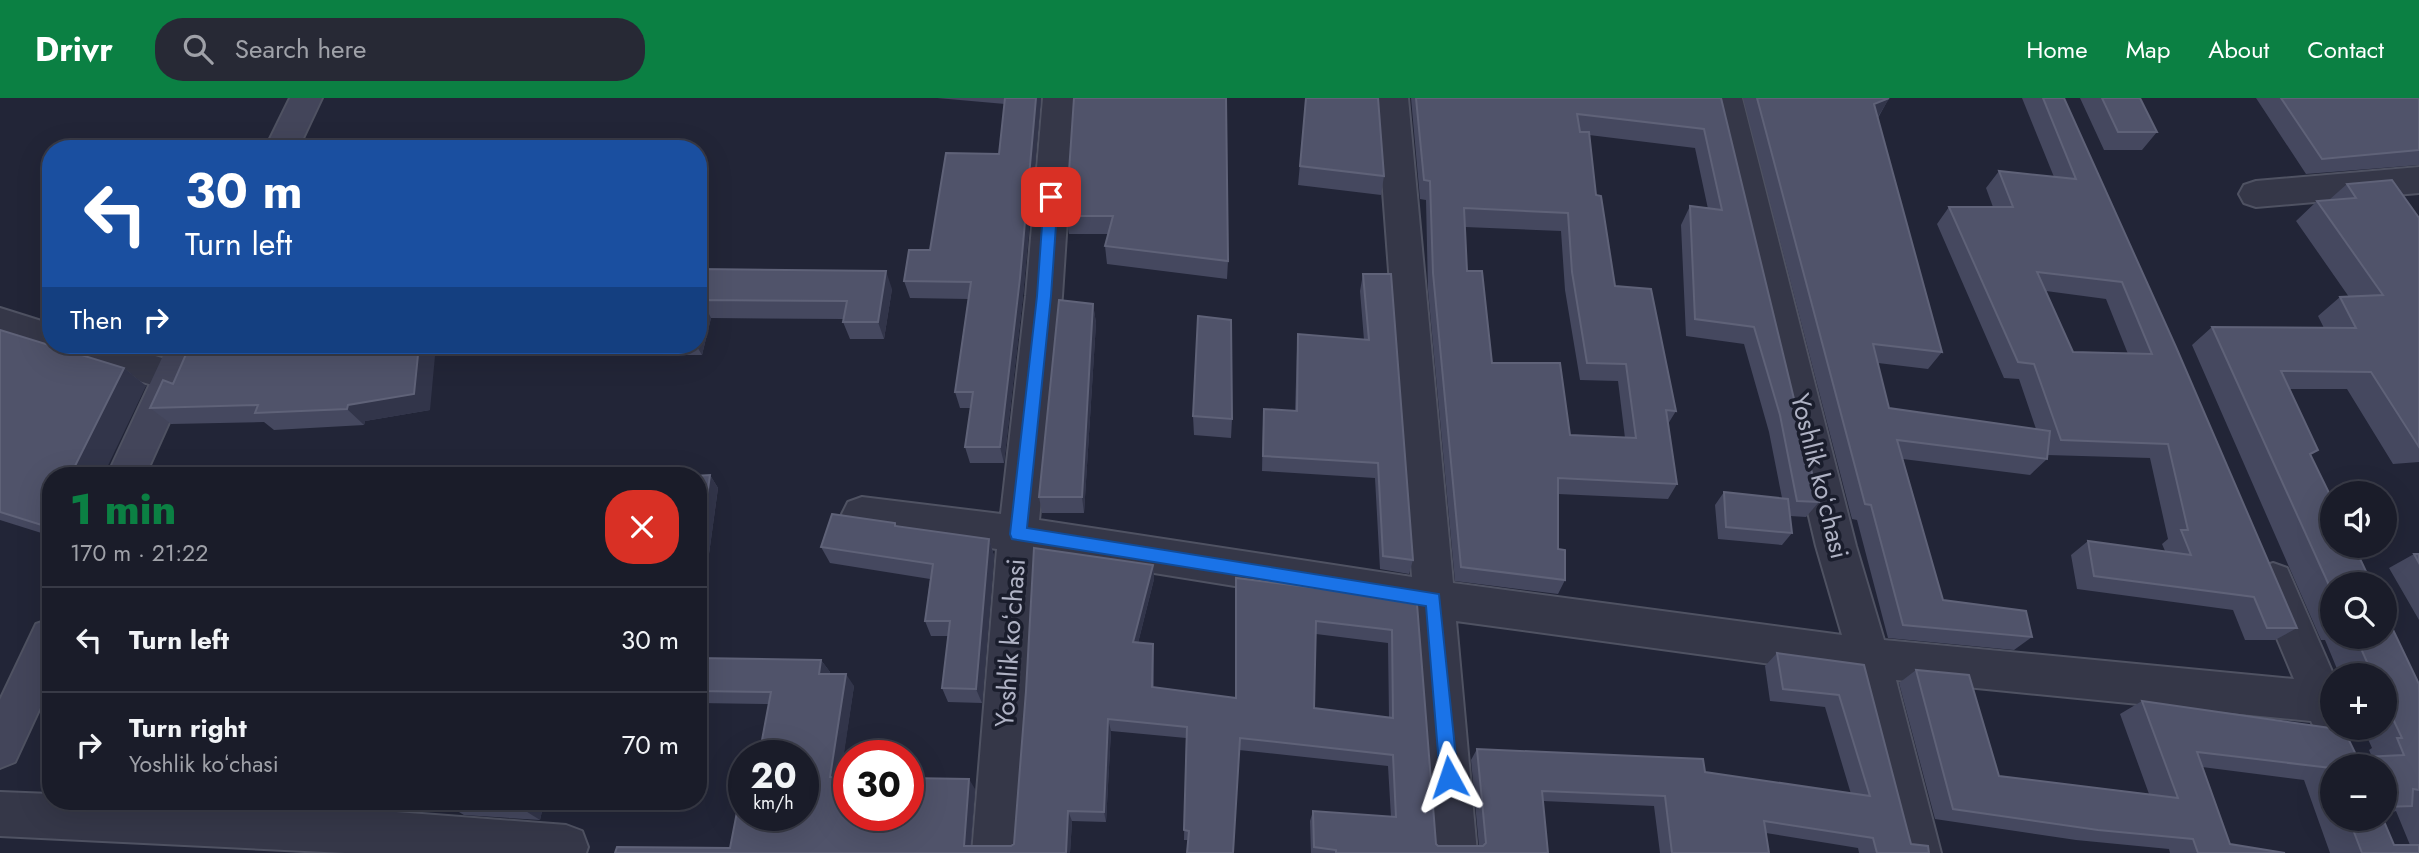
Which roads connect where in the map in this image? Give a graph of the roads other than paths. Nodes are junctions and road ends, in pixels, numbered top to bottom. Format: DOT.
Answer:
graph roads {
  1 [pos="306,98"];
  2 [pos="1059,98"];
  3 [pos="1392,98"];
  4 [pos="1726,98"];
  5 [pos="285,140"];
  6 [pos="2419,180"];
  7 [pos="2256,194"];
  8 [pos="0,323"];
  9 [pos="42,336"];
  10 [pos="131,354"];
  11 [pos="179,361"];
  12 [pos="129,467"];
  13 [pos="862,514"];
  14 [pos="1018,534"];
  15 [pos="2260,551"];
  16 [pos="1433,599"];
  17 [pos="42,657"];
  18 [pos="1869,658"];
  19 [pos="2320,692"];
  20 [pos="2320,725"];
  21 [pos="0,747"];
  22 [pos="0,814"];
  23 [pos="369,843"];
  24 [pos="566,847"];
  25 [pos="994,853"];
  26 [pos="1455,853"];
  27 [pos="1919,853"];
  1 -- 5 [label="street"];
  2 -- 14 [label="street, Yoshlik koʻchasi"];
  3 -- 16 [label="street"];
  4 -- 18 [label="street, Yoshlik koʻchasi"];
  6 -- 7 [label="street"];
  8 -- 9 [label="street"];
  10 -- 11 [label="street"];
  11 -- 12 [label="street"];
  13 -- 14 [label="street"];
  14 -- 16 [label="street"];
  14 -- 25 [label="street, Yoshlik koʻchasi"];
  15 -- 19 [label="street"];
  16 -- 18 [label="street"];
  16 -- 26 [label="street"];
  17 -- 21 [label="street"];
  18 -- 20 [label="street"];
  18 -- 27 [label="street, Yoshlik koʻchasi"];
  22 -- 23 [label="street"];
  23 -- 24 [label="street"];
}
